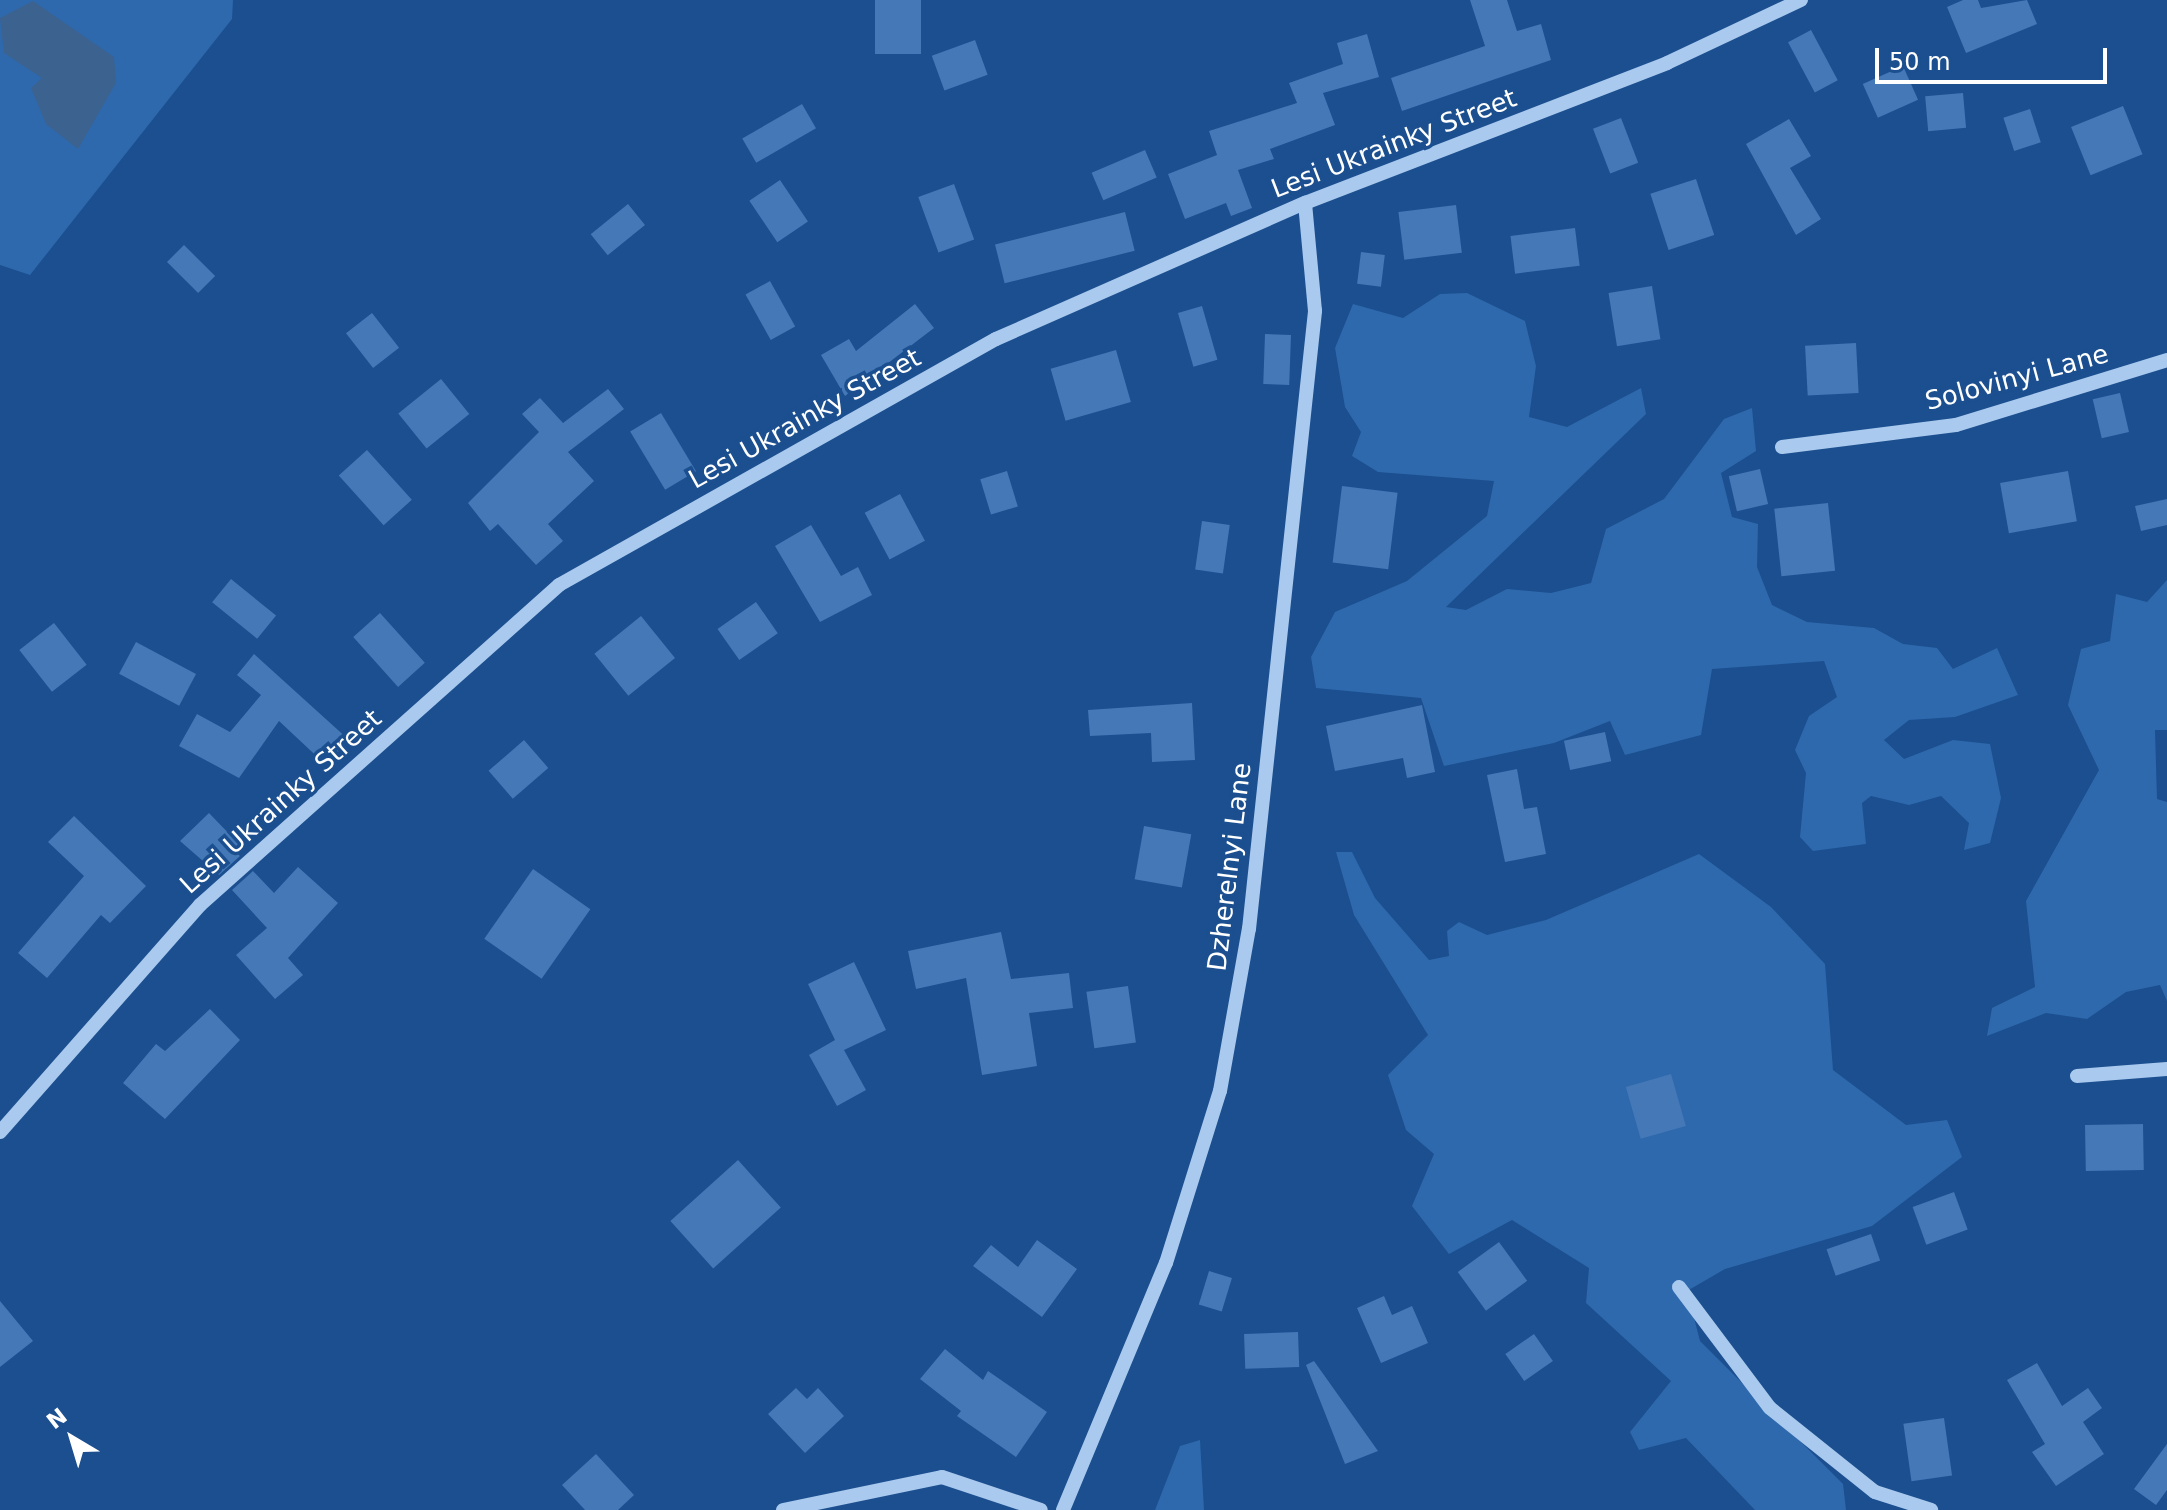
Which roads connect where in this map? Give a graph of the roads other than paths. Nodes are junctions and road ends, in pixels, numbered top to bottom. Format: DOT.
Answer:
graph roads {
  1 [pos="1801,0"];
  2 [pos="1305,203"];
  3 [pos="2167,360"];
  4 [pos="1782,447"];
  5 [pos="2167,1069"];
  6 [pos="2077,1076"];
  7 [pos="0,1132"];
  8 [pos="1679,1287"];
  9 [pos="783,1510"];
  10 [pos="1041,1510"];
  11 [pos="1063,1510"];
  12 [pos="1931,1510"];
  1 -- 2 [label="street, Lesi Ukrainky Street"];
  2 -- 7 [label="street, Lesi Ukrainky Street"];
  2 -- 11 [label="street, Dzherelnyi Lane"];
  3 -- 4 [label="street, Solovinyi Lane"];
  5 -- 6 [label="street"];
  8 -- 12 [label="street"];
  9 -- 10 [label="street"];
}
